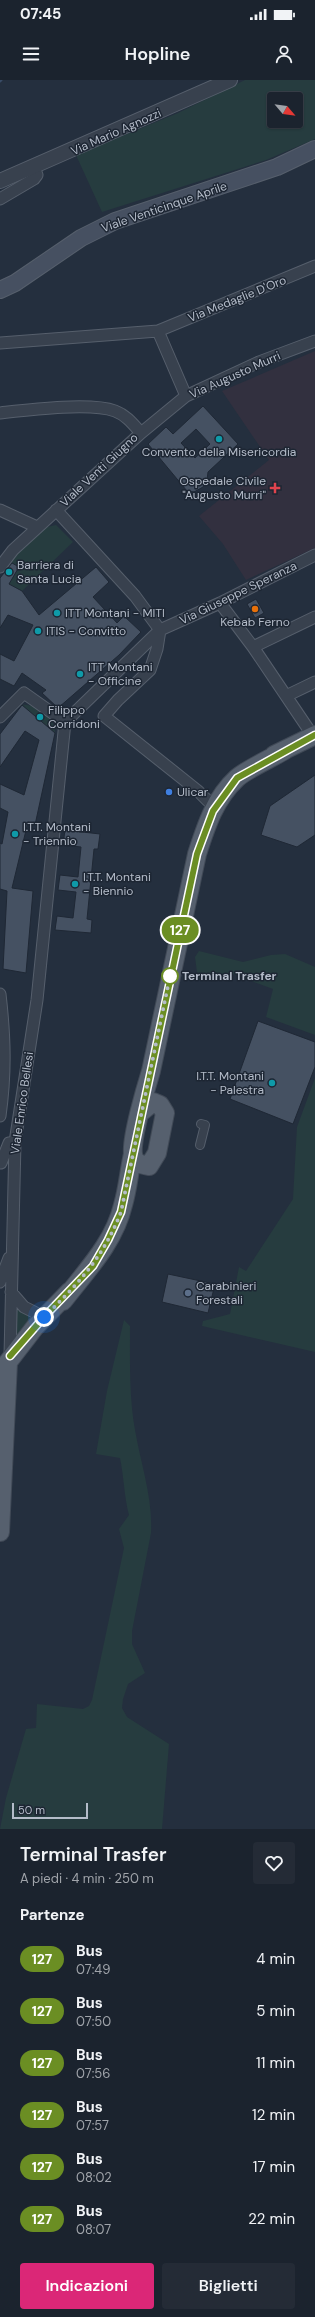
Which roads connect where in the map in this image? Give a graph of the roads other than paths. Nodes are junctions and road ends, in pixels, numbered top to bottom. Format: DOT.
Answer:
graph roads {
  1 [pos="230,80"];
  2 [pos="315,149"];
  3 [pos="34,167"];
  4 [pos="0,181"];
  5 [pos="0,199"];
  6 [pos="315,266"];
  7 [pos="0,290"];
  8 [pos="158,331"];
  9 [pos="315,340"];
  10 [pos="0,343"];
  11 [pos="186,396"];
  12 [pos="0,413"];
  13 [pos="141,433"];
  14 [pos="0,510"];
  15 [pos="56,510"];
  16 [pos="37,527"];
  17 [pos="315,555"];
  18 [pos="0,567"];
  19 [pos="220,603"];
  20 [pos="315,617"];
  21 [pos="160,630"];
  22 [pos="253,647"];
  23 [pos="315,682"];
  24 [pos="286,696"];
  25 [pos="0,717"];
  26 [pos="65,722"];
  27 [pos="314,735"];
  28 [pos="285,750"];
  29 [pos="208,801"];
  30 [pos="197,854"];
  31 [pos="0,994"];
  32 [pos="151,1070"];
  33 [pos="141,1112"];
  34 [pos="165,1113"];
  35 [pos="0,1116"];
  36 [pos="201,1124"];
  37 [pos="15,1142"];
  38 [pos="200,1145"];
  39 [pos="133,1154"];
  40 [pos="1,1163"];
  41 [pos="148,1166"];
  42 [pos="124,1204"];
  43 [pos="11,1254"];
  44 [pos="0,1282"];
  45 [pos="70,1291"];
  46 [pos="11,1292"];
  47 [pos="44,1317"];
  48 [pos="9,1359"];
  49 [pos="0,1532"];
  1 -- 3 [label="street, Via Mario Agnozzi"];
  2 -- 7 [label="main road, Viale Venticinque Aprile"];
  3 -- 4 [label="street, Via Mario Agnozzi"];
  3 -- 5 [label="street"];
  6 -- 8 [label="street, Via Medaglie D'Oro"];
  8 -- 10 [label="street, Via Medaglie D'Oro"];
  8 -- 11 [label="street"];
  9 -- 11 [label="street, Via Augusto Murri"];
  11 -- 13 [label="street, Via Augusto Murri"];
  12 -- 13 [label="street, Viale Venti Giugno"];
  13 -- 15 [label="street, Viale Venti Giugno"];
  14 -- 16 [label="street"];
  15 -- 16 [label="street, Viale Venti Giugno"];
  15 -- 21 [label="street"];
  16 -- 18 [label="street, Viale Venti Giugno"];
  17 -- 19 [label="street, Via Giuseppe Speranza"];
  19 -- 21 [label="street, Via Giuseppe Speranza"];
  19 -- 22 [label="street"];
  20 -- 22 [label="street"];
  21 -- 26 [label="street, Via Giuseppe Speranza"];
  21 -- 29 [label="street"];
  22 -- 24 [label="street"];
  23 -- 24 [label="street"];
  24 -- 27 [label="street"];
  25 -- 26 [label="street"];
  26 -- 37 [label="street, Viale Enrico Bellesi"];
  27 -- 28 [label="main road"];
  28 -- 29 [label="main road"];
  28 -- 30 [label="main road"];
  29 -- 30 [label="main road"];
  30 -- 32 [label="main road"];
  31 -- 35 [label="street"];
  32 -- 33 [label="main road"];
  32 -- 34 [label="main road"];
  33 -- 34 [label="main road"];
  33 -- 39 [label="main road"];
  34 -- 41 [label="main road"];
  36 -- 38 [label="street"];
  37 -- 40 [label="street"];
  37 -- 43 [label="street, Viale Enrico Bellesi"];
  39 -- 41 [label="main road"];
  39 -- 42 [label="main road"];
  41 -- 42 [label="main road"];
  42 -- 45 [label="main road"];
  43 -- 44 [label="street"];
  43 -- 46 [label="street, Viale Enrico Bellesi"];
  45 -- 47 [label="main road"];
  45 -- 48 [label="main road"];
  46 -- 47 [label="street"];
  46 -- 48 [label="street, Viale Enrico Bellesi"];
  47 -- 48 [label="main road"];
  48 -- 49 [label="main road, Viale Enrico Bellesi"];
}
